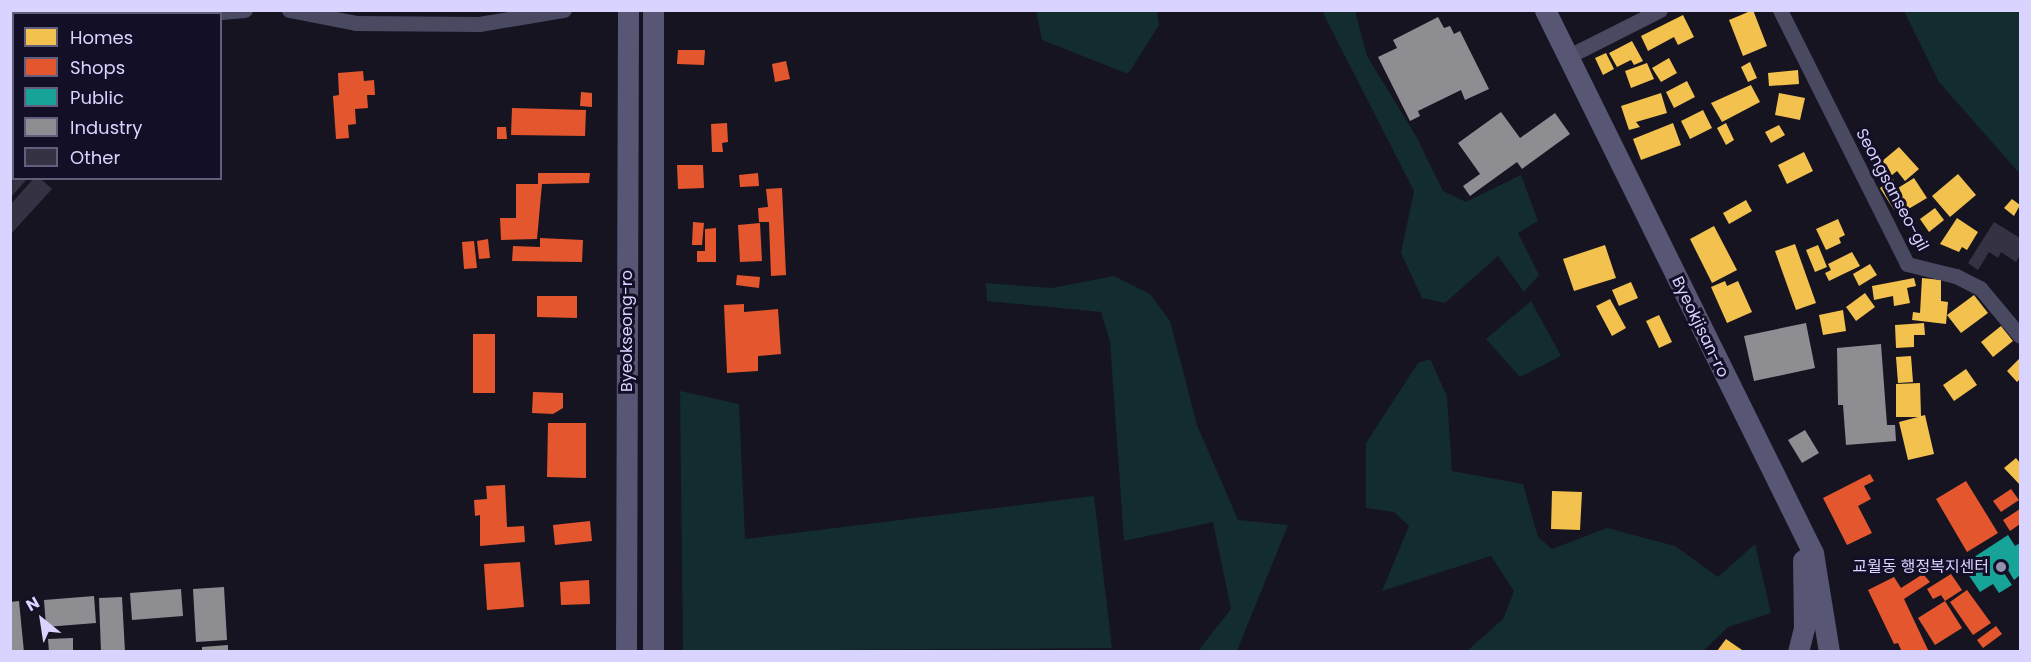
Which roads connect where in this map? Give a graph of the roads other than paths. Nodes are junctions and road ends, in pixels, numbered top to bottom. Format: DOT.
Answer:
graph roads {
  1 [pos="245,10"];
  2 [pos="289,10"];
  3 [pos="564,10"];
  4 [pos="627,10"];
  5 [pos="653,10"];
  6 [pos="1545,10"];
  7 [pos="1660,10"];
  8 [pos="1780,10"];
  9 [pos="221,12"];
  10 [pos="351,16"];
  11 [pos="1567,57"];
  12 [pos="2020,336"];
  13 [pos="1802,532"];
  14 [pos="626,651"];
  15 [pos="653,651"];
  16 [pos="1798,651"];
  17 [pos="1829,651"];
  1 -- 9 [label="street"];
  2 -- 10 [label="street"];
  3 -- 10 [label="street"];
  4 -- 14 [label="main road, Byeokseong-ro"];
  5 -- 15 [label="main road, Byeokseong-ro"];
  6 -- 11 [label="main road, Byeokjisan-ro"];
  7 -- 11 [label="street"];
  8 -- 12 [label="street, Seongsanseo-gil"];
  11 -- 13 [label="main road, Byeokjisan-ro"];
  13 -- 16 [label="main road"];
  13 -- 17 [label="main road, Byeokjisan-ro"];
}
